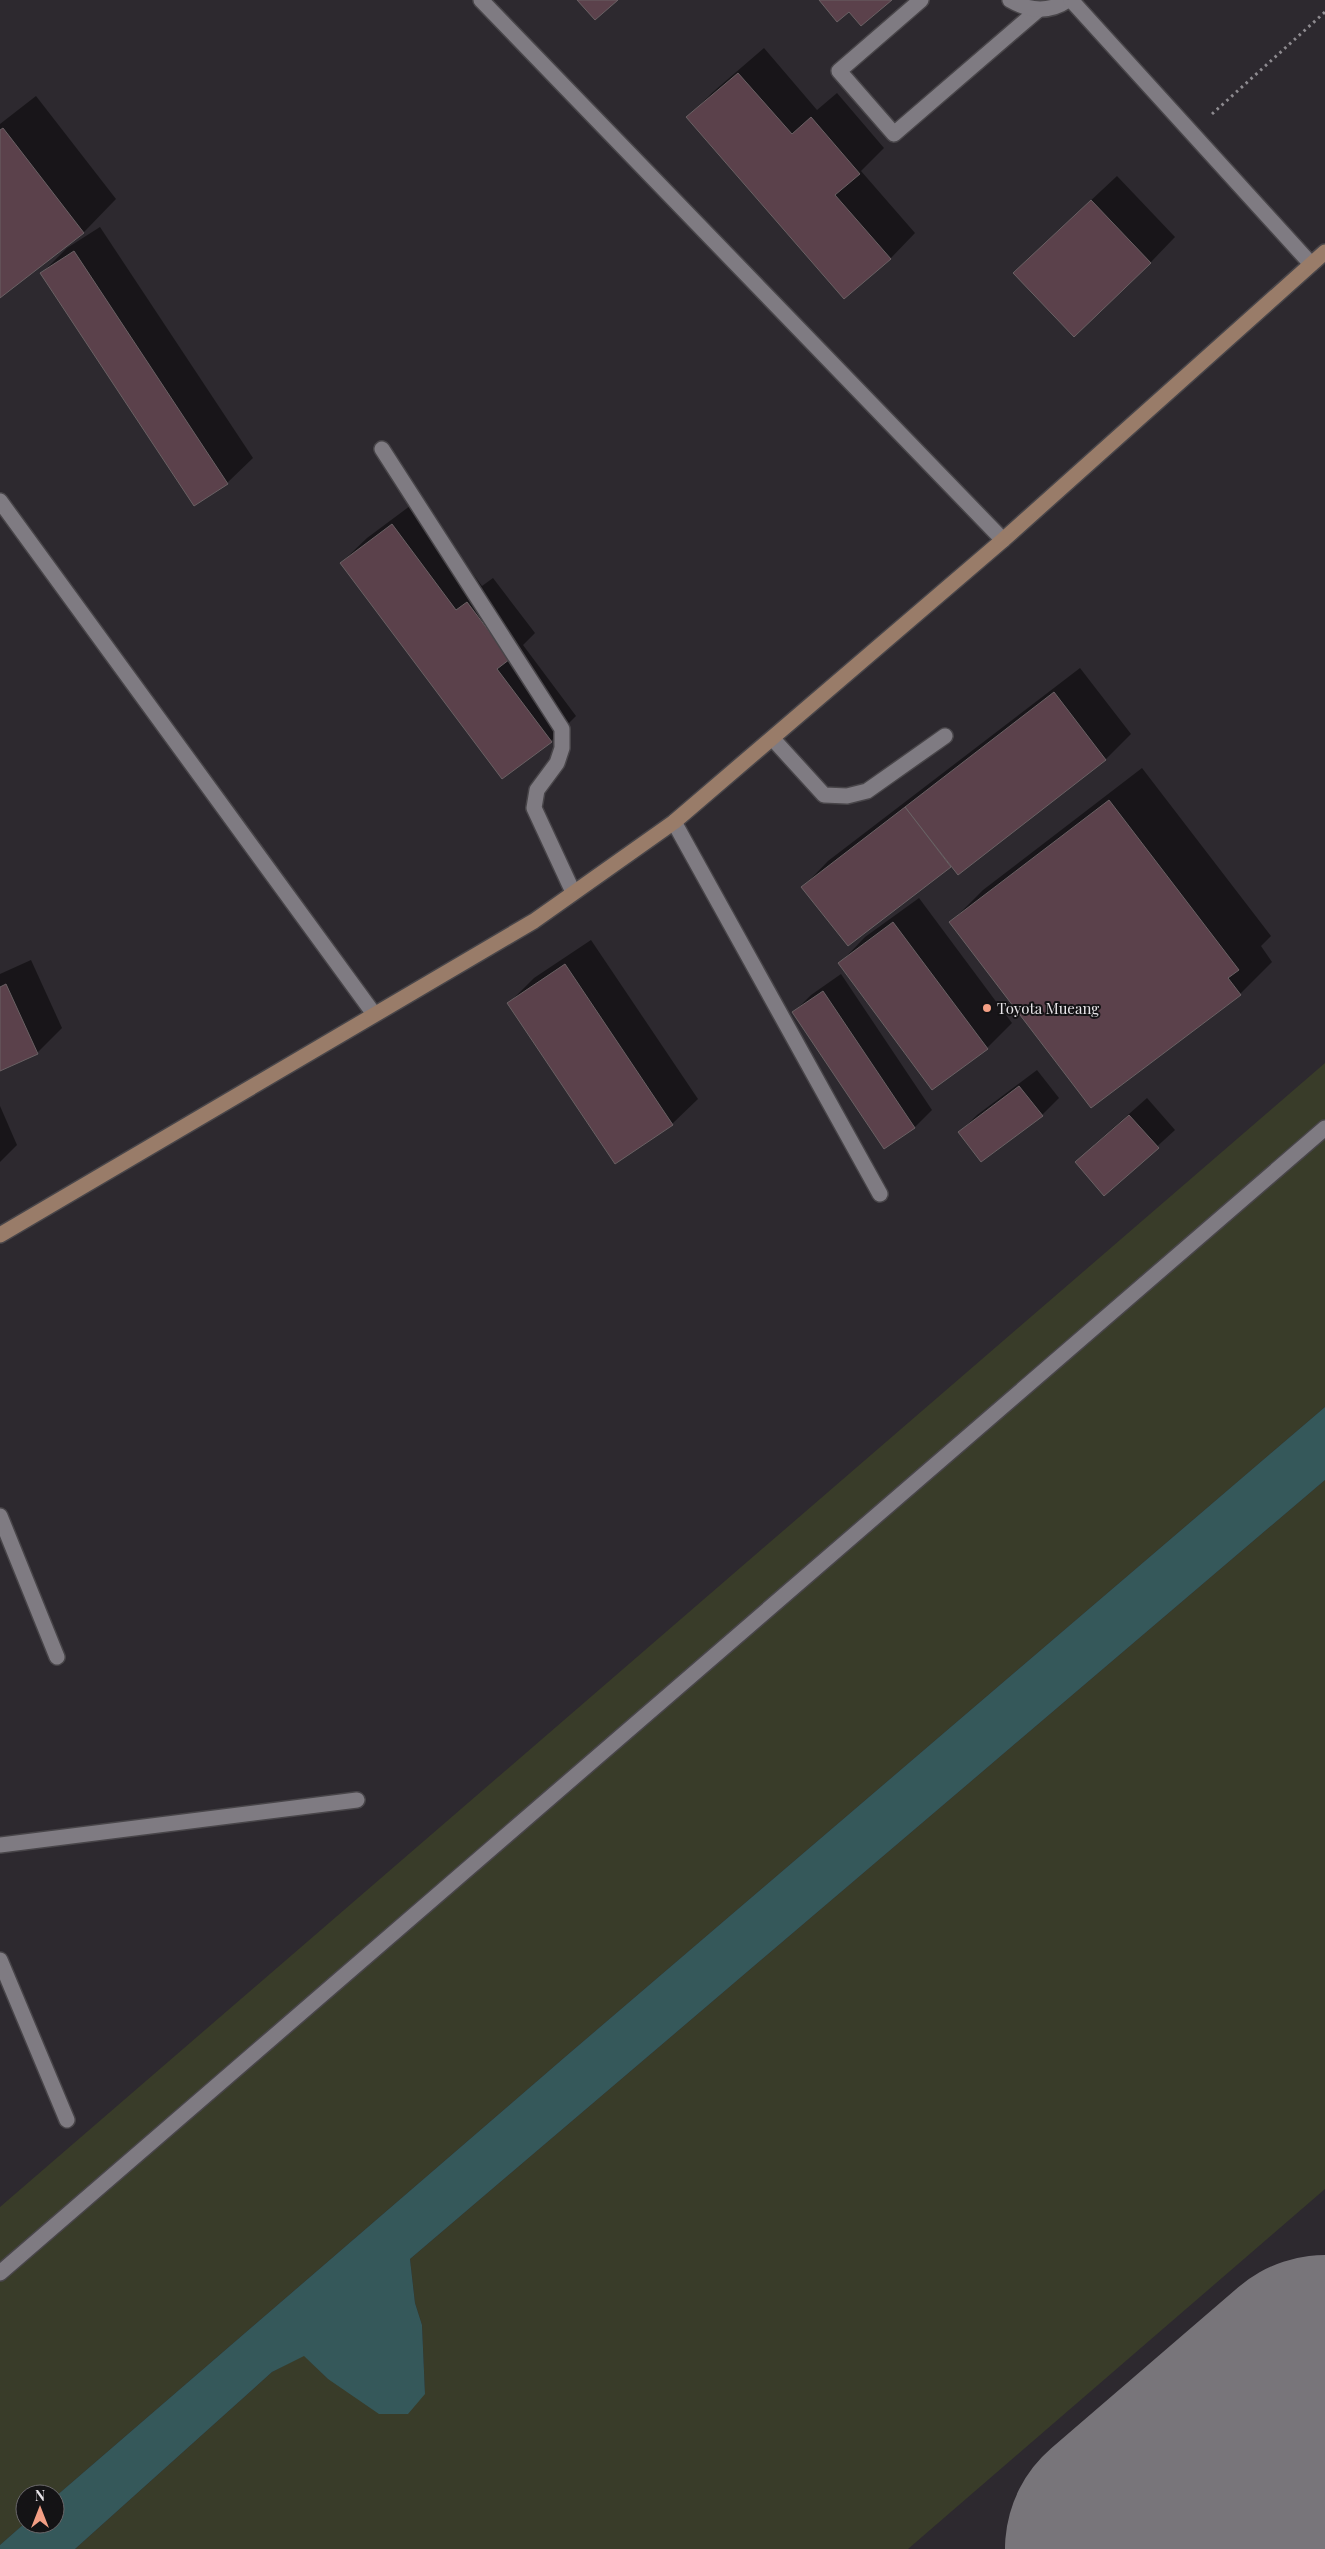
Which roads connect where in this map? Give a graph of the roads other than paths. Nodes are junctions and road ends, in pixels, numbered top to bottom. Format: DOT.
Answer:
graph roads {
  1 [pos="480,0"];
  2 [pos="921,0"];
  3 [pos="1010,0"];
  4 [pos="1069,0"];
  5 [pos="1038,10"];
  6 [pos="1325,252"];
  7 [pos="1311,264"];
  8 [pos="382,449"];
  9 [pos="0,501"];
  10 [pos="1004,540"];
  11 [pos="945,736"];
  12 [pos="773,739"];
  13 [pos="674,822"];
  14 [pos="573,892"];
  15 [pos="374,1014"];
  16 [pos="1325,1128"];
  17 [pos="880,1194"];
  18 [pos="0,1235"];
  19 [pos="0,1516"];
  20 [pos="56,1657"];
  21 [pos="357,1800"];
  22 [pos="0,1845"];
  23 [pos="0,1960"];
  24 [pos="67,2120"];
  25 [pos="0,2273"];
  1 -- 10 [label="lane"];
  2 -- 5 [label="lane"];
  3 -- 5 [label="lane"];
  4 -- 5 [label="lane"];
  4 -- 7 [label="lane"];
  6 -- 7 [label="main road"];
  7 -- 10 [label="main road"];
  8 -- 14 [label="lane"];
  9 -- 15 [label="lane"];
  10 -- 12 [label="main road"];
  11 -- 12 [label="lane"];
  12 -- 13 [label="main road"];
  13 -- 14 [label="main road"];
  13 -- 17 [label="lane"];
  14 -- 15 [label="main road"];
  15 -- 18 [label="main road"];
  16 -- 25 [label="lane"];
  19 -- 20 [label="lane"];
  21 -- 22 [label="lane"];
  23 -- 24 [label="lane"];
}
